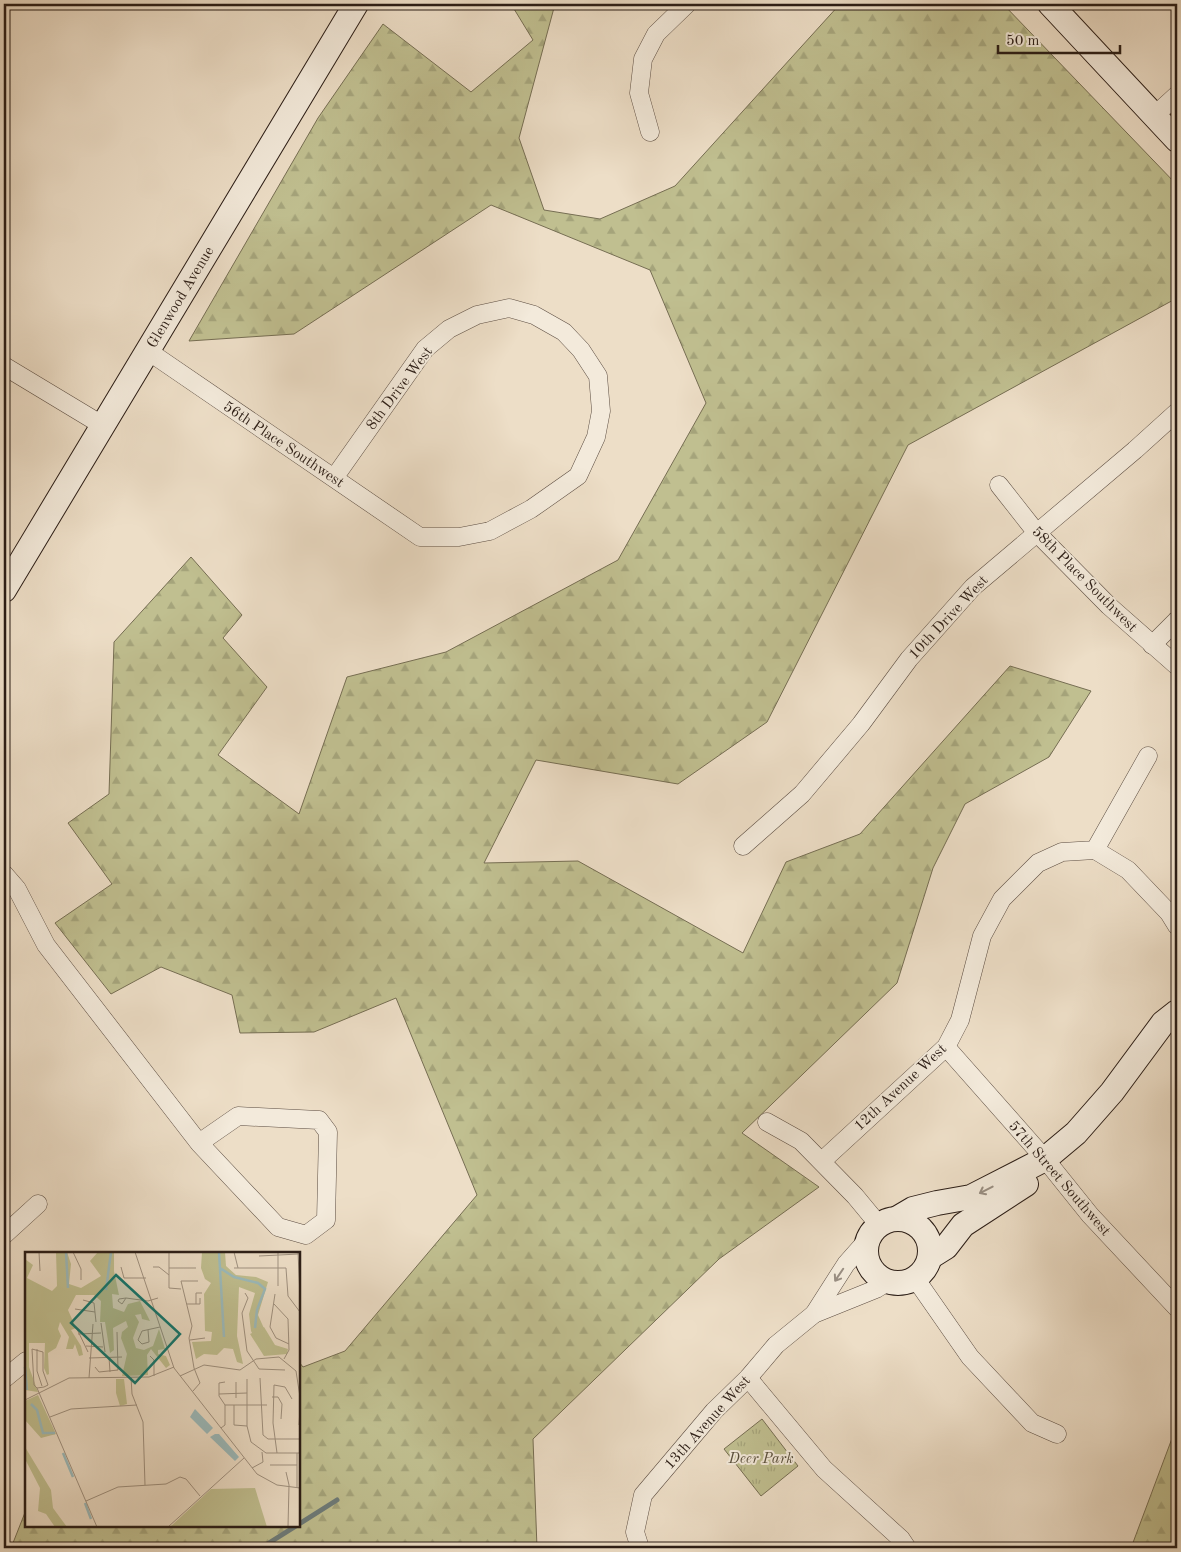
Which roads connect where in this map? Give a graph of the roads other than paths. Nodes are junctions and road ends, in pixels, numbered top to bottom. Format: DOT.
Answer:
graph roads {
  1 [pos="356,4"];
  2 [pos="687,4"];
  3 [pos="1050,4"];
  4 [pos="1177,95"];
  5 [pos="1154,116"];
  6 [pos="650,132"];
  7 [pos="1177,140"];
  8 [pos="148,351"];
  9 [pos="4,366"];
  10 [pos="1177,412"];
  11 [pos="102,426"];
  12 [pos="334,478"];
  13 [pos="999,485"];
  14 [pos="1036,532"];
  15 [pos="420,537"];
  16 [pos="4,590"];
  17 [pos="1177,620"];
  18 [pos="1152,645"];
  19 [pos="1177,666"];
  20 [pos="1148,756"];
  21 [pos="743,846"];
  22 [pos="1095,850"];
  23 [pos="4,874"];
  24 [pos="1175,915"];
  25 [pos="1177,1012"];
  26 [pos="946,1047"];
  27 [pos="767,1122"];
  28 [pos="199,1143"];
  29 [pos="1045,1160"];
  30 [pos="822,1161"];
  31 [pos="38,1204"];
  32 [pos="881,1227"];
  33 [pos="4,1235"];
  34 [pos="930,1257"];
  35 [pos="914,1278"];
  36 [pos="889,1281"];
  37 [pos="1177,1308"];
  38 [pos="814,1314"];
  39 [pos="25,1362"];
  40 [pos="748,1378"];
  41 [pos="4,1379"];
  42 [pos="1057,1434"];
  43 [pos="640,1548"];
  44 [pos="907,1548"];
  1 -- 8 [label="street, Glenwood Avenue"];
  2 -- 6 [label="street"];
  3 -- 5 [label="street"];
  4 -- 5 [label="street"];
  5 -- 7 [label="street"];
  8 -- 11 [label="street, Glenwood Avenue"];
  8 -- 12 [label="street, 56th Place Southwest"];
  9 -- 11 [label="street"];
  10 -- 14 [label="street, 10th Drive West"];
  11 -- 16 [label="street, Glenwood Avenue"];
  12 -- 15 [label="street, 56th Place Southwest"];
  12 -- 15 [label="street, 8th Drive West"];
  13 -- 14 [label="street, 58th Place Southwest"];
  14 -- 18 [label="street, 58th Place Southwest"];
  14 -- 21 [label="street, 10th Drive West"];
  17 -- 18 [label="street"];
  18 -- 19 [label="street, 58th Place Southwest"];
  20 -- 22 [label="street"];
  22 -- 24 [label="street"];
  22 -- 26 [label="street, 12th Avenue West"];
  23 -- 28 [label="street"];
  25 -- 29 [label="street, 13th Avenue West"];
  26 -- 29 [label="street, 57th Street Southwest"];
  26 -- 30 [label="street, 12th Avenue West"];
  27 -- 30 [label="street"];
  28 -- 28 [label="street"];
  29 -- 32 [label="street, 13th Avenue West, one-way"];
  29 -- 34 [label="street, 13th Avenue West"];
  29 -- 37 [label="street, 57th Street Southwest"];
  30 -- 32 [label="street"];
  31 -- 33 [label="street"];
  32 -- 34 [label="street"];
  32 -- 36 [label="street"];
  32 -- 38 [label="street, 13th Avenue West, one-way"];
  34 -- 35 [label="street"];
  35 -- 36 [label="street"];
  35 -- 42 [label="street"];
  36 -- 38 [label="street, 13th Avenue West"];
  38 -- 40 [label="street, 13th Avenue West"];
  39 -- 41 [label="street"];
  40 -- 43 [label="street, 13th Avenue West"];
  40 -- 44 [label="street"];
}
